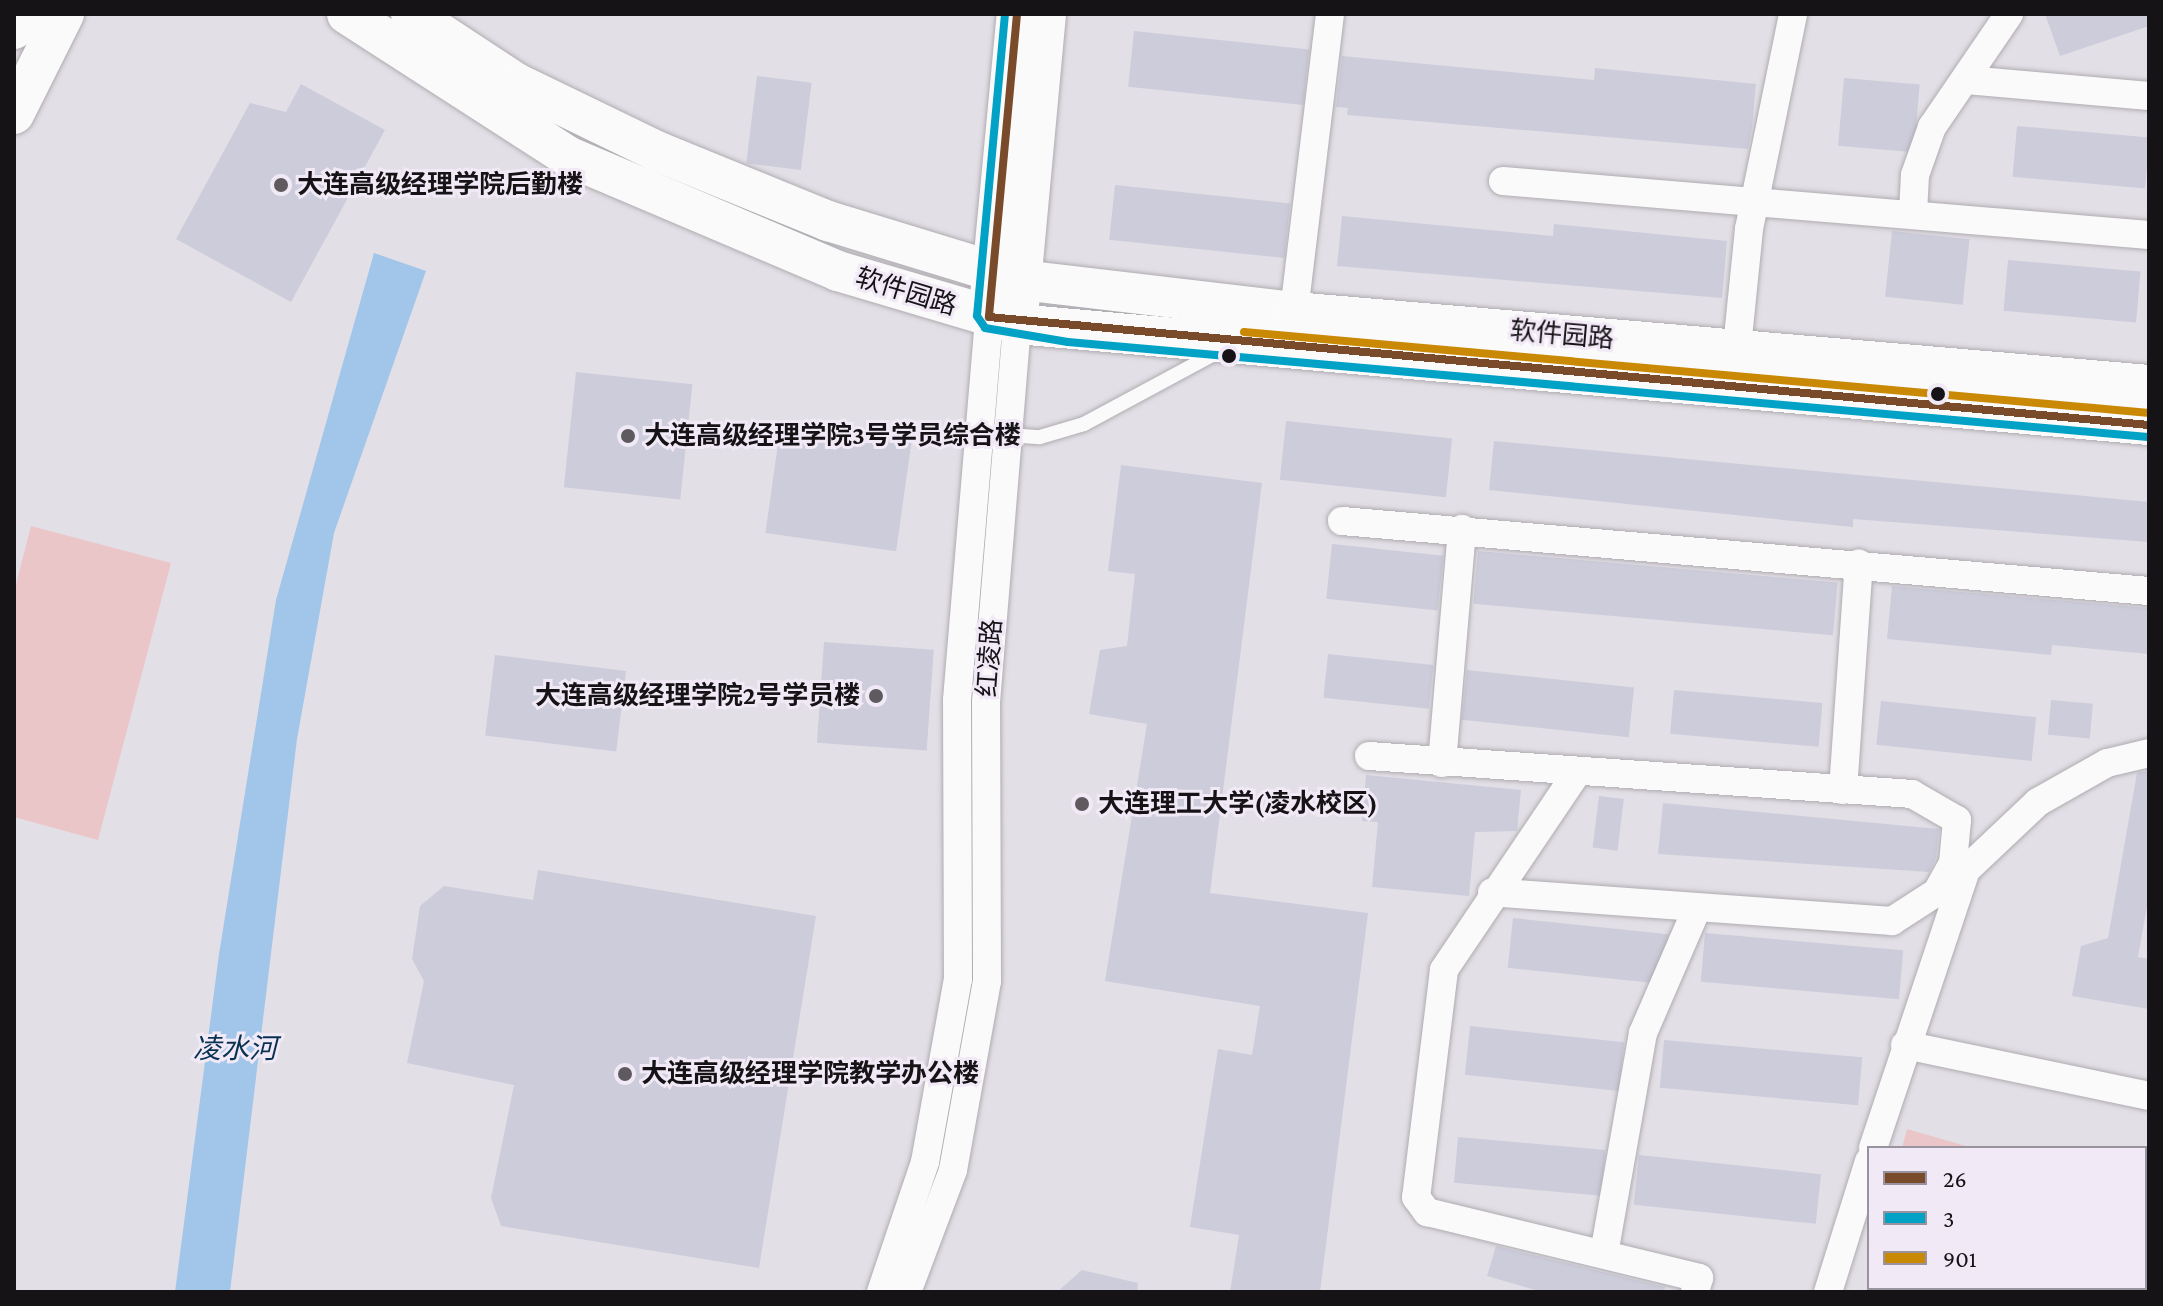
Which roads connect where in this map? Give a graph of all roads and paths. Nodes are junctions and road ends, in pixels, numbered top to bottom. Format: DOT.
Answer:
graph roads {
  1 [pos="21,14"];
  2 [pos="64,14"];
  3 [pos="347,14"];
  4 [pos="411,14"];
  5 [pos="1017,14"];
  6 [pos="1046,14"];
  7 [pos="1330,14"];
  8 [pos="1793,14"];
  9 [pos="2009,14"];
  10 [pos="14,29"];
  11 [pos="1966,80"];
  12 [pos="2149,96"];
  13 [pos="14,114"];
  14 [pos="1503,181"];
  15 [pos="1759,199"];
  16 [pos="1913,213"];
  17 [pos="2149,235"];
  18 [pos="1006,276"];
  19 [pos="1003,320"];
  20 [pos="1292,330"];
  21 [pos="1243,344"];
  22 [pos="1736,350"];
  23 [pos="2149,385"];
  24 [pos="1733,390"];
  25 [pos="2149,425"];
  26 [pos="1008,435"];
  27 [pos="1342,521"];
  28 [pos="1462,529"];
  29 [pos="1859,564"];
  30 [pos="2149,591"];
  31 [pos="2149,753"];
  32 [pos="1369,756"];
  33 [pos="1442,763"];
  34 [pos="1576,774"];
  35 [pos="1843,790"];
  36 [pos="1492,892"];
  37 [pos="1697,908"];
  38 [pos="1905,1045"];
  39 [pos="2149,1096"];
  40 [pos="1874,1146"];
  41 [pos="1867,1167"];
  42 [pos="1604,1254"];
  43 [pos="881,1292"];
  44 [pos="907,1292"];
  45 [pos="1695,1292"];
  46 [pos="1828,1292"];
  1 -- 10 [label="main road"];
  2 -- 13 [label="main road"];
  3 -- 19 [label="main road, 软件园路"];
  4 -- 18 [label="main road, 软件园路"];
  5 -- 18 [label="main road, 红凌路"];
  6 -- 18 [label="main road, 红凌路"];
  7 -- 20 [label="street"];
  8 -- 15 [label="street"];
  9 -- 11 [label="street"];
  11 -- 12 [label="street"];
  11 -- 16 [label="street"];
  14 -- 15 [label="street"];
  15 -- 16 [label="street"];
  15 -- 22 [label="street"];
  16 -- 17 [label="street"];
  18 -- 19 [label="main road, 红凌路"];
  18 -- 20 [label="main road, 软件园路"];
  19 -- 21 [label="main road, 软件园路"];
  19 -- 26 [label="street, 红凌路"];
  19 -- 43 [label="street, 红凌路"];
  20 -- 21 [label="main road, 软件园路"];
  20 -- 22 [label="main road, 软件园路"];
  20 -- 24 [label="main road, 软件园路"];
  21 -- 26 [label="lane"];
  22 -- 23 [label="main road, 软件园路"];
  22 -- 24 [label="street"];
  24 -- 25 [label="main road, 软件园路"];
  26 -- 44 [label="street, 红凌路"];
  27 -- 28 [label="street"];
  28 -- 29 [label="street"];
  28 -- 33 [label="street"];
  29 -- 30 [label="street"];
  29 -- 35 [label="street"];
  31 -- 38 [label="street"];
  32 -- 33 [label="street"];
  33 -- 34 [label="street"];
  34 -- 35 [label="street"];
  34 -- 36 [label="street"];
  35 -- 37 [label="street"];
  36 -- 37 [label="street"];
  36 -- 42 [label="street"];
  37 -- 42 [label="street"];
  38 -- 39 [label="street"];
  38 -- 40 [label="street"];
  41 -- 46 [label="street"];
  42 -- 45 [label="street"];
}
